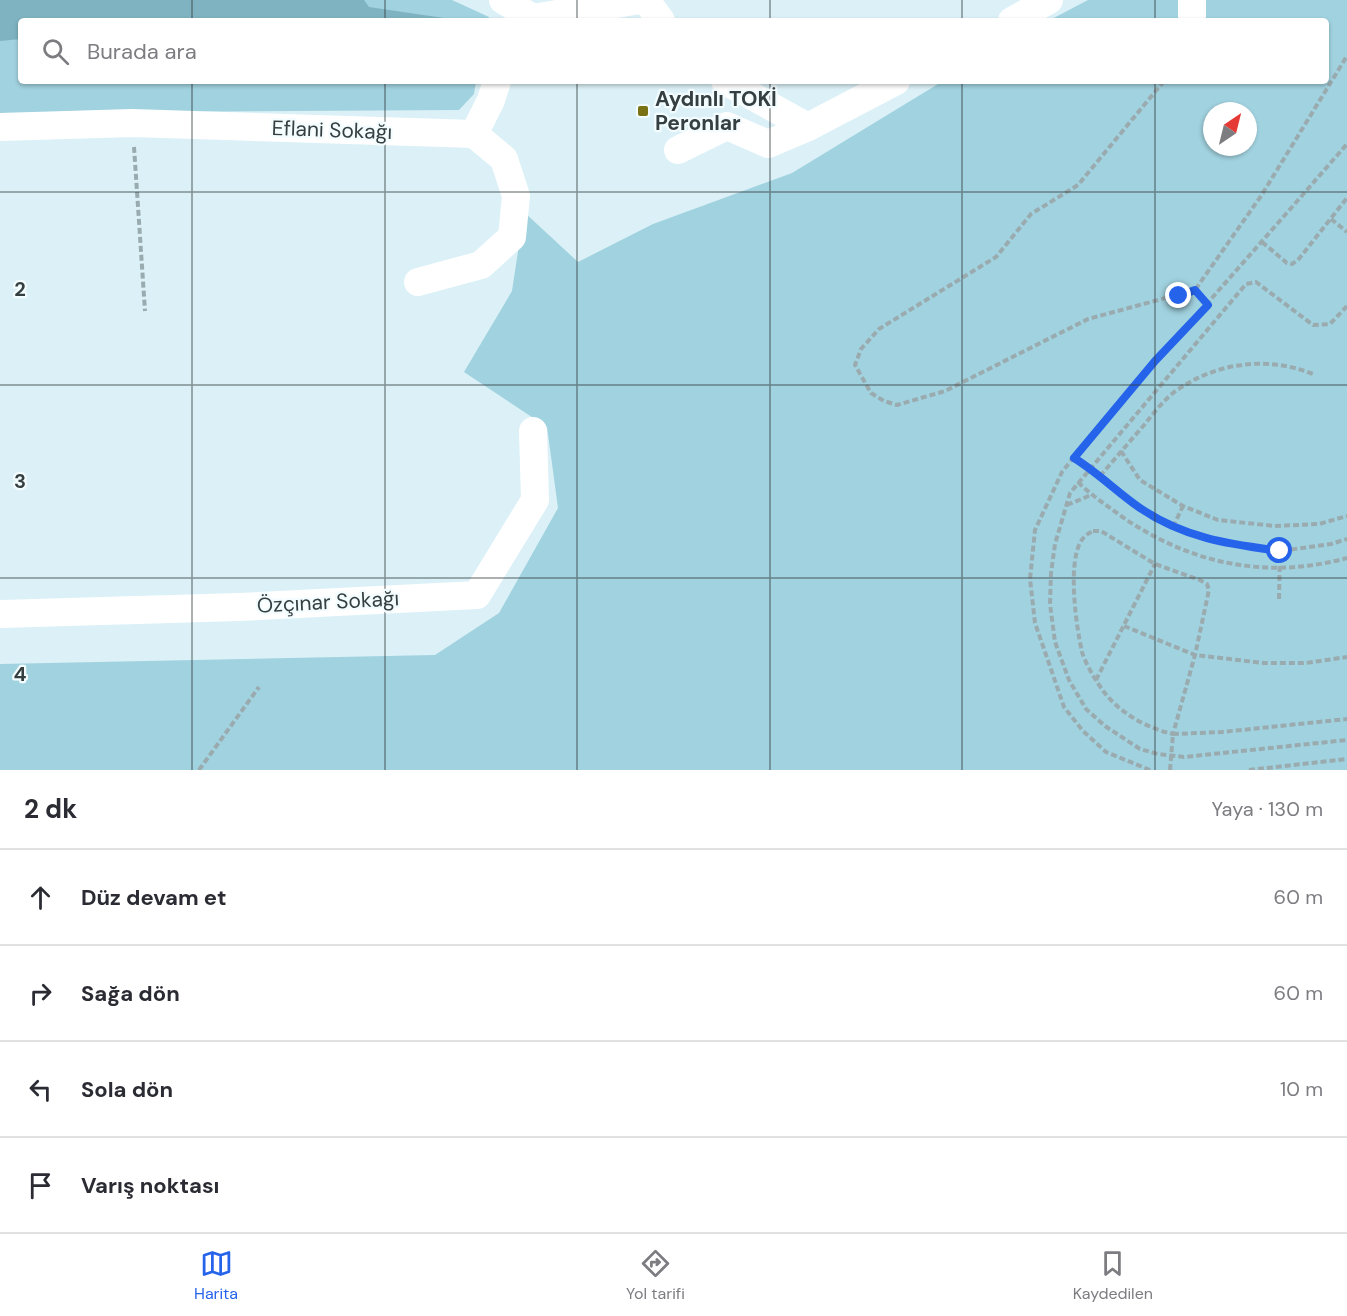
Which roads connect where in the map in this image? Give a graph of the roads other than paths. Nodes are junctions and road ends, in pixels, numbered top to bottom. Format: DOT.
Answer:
graph roads {
  1 [pos="503,0"];
  2 [pos="640,0"];
  3 [pos="646,0"];
  4 [pos="1049,0"];
  5 [pos="530,18"];
  6 [pos="537,18"];
  7 [pos="659,18"];
  8 [pos="1017,18"];
  9 [pos="496,84"];
  10 [pos="730,84"];
  11 [pos="890,84"];
  12 [pos="0,127"];
  13 [pos="808,127"];
  14 [pos="474,134"];
  15 [pos="678,150"];
  16 [pos="418,282"];
  17 [pos="533,431"];
  18 [pos="0,614"];
  1 -- 5 [label="street"];
  2 -- 6 [label="street"];
  3 -- 7 [label="street"];
  4 -- 8 [label="street"];
  9 -- 14 [label="street"];
  10 -- 13 [label="street"];
  11 -- 13 [label="street"];
  12 -- 14 [label="street, Eflani Sokağı"];
  13 -- 15 [label="street"];
  14 -- 16 [label="street"];
  17 -- 18 [label="street, Özçınar Sokağı"];
}
